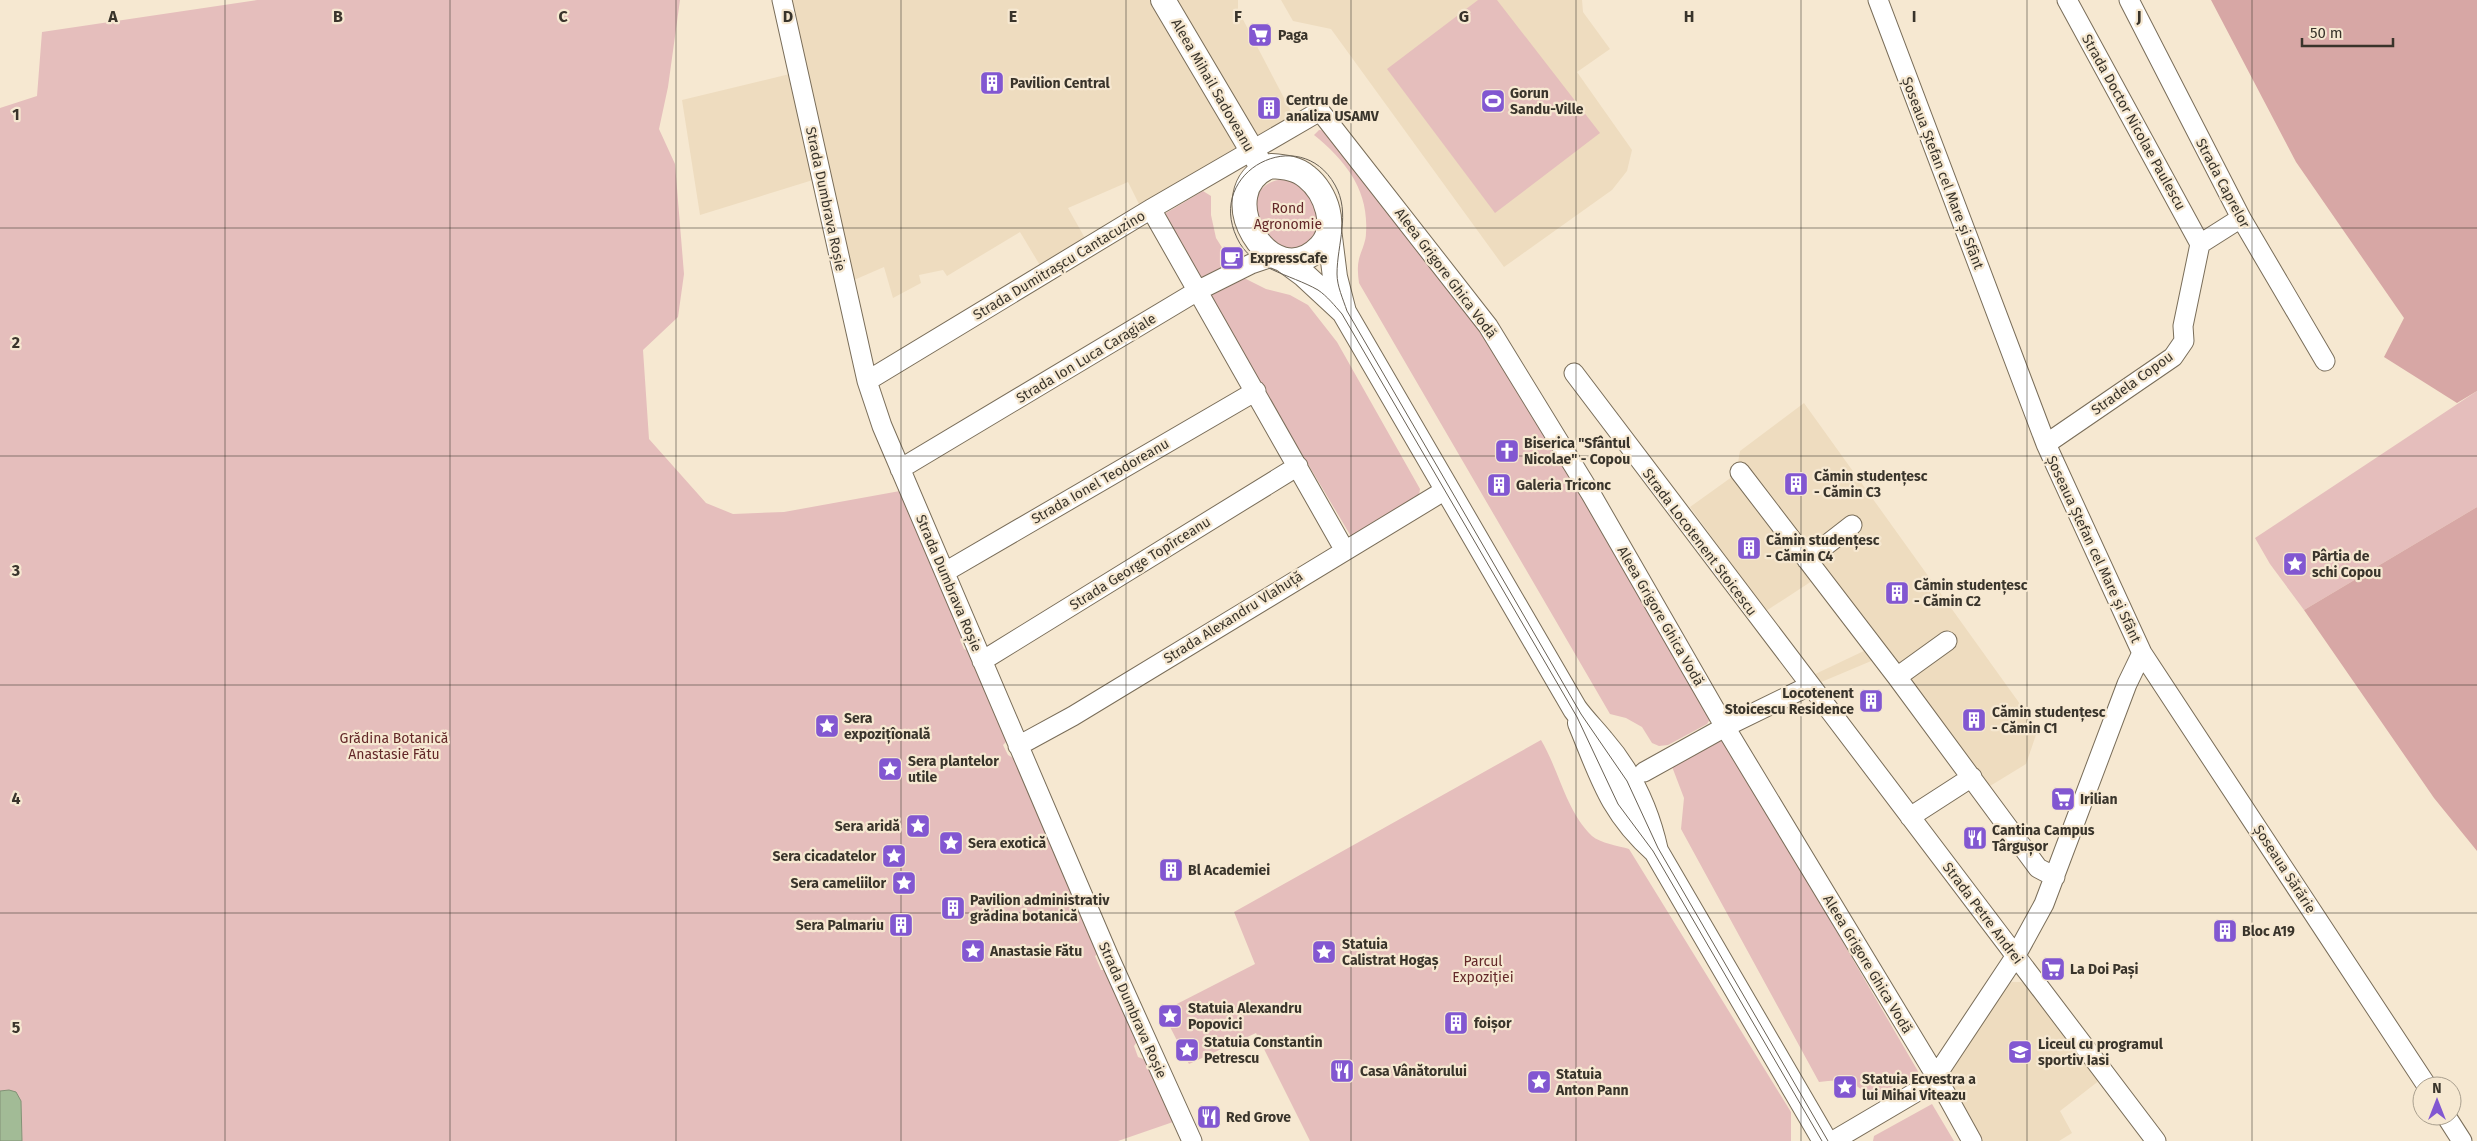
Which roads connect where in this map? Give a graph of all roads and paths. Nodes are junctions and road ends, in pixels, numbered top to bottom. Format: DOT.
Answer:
graph roads {
  1 [pos="782,0"];
  2 [pos="1163,0"];
  3 [pos="1878,0"];
  4 [pos="2067,0"];
  5 [pos="2129,0"];
  6 [pos="1320,111"];
  7 [pos="1258,160"];
  8 [pos="1152,209"];
  9 [pos="2241,218"];
  10 [pos="1329,229"];
  11 [pos="2200,244"];
  12 [pos="1280,258"];
  13 [pos="1199,290"];
  14 [pos="1344,312"];
  15 [pos="2325,361"];
  16 [pos="1574,373"];
  17 [pos="867,381"];
  18 [pos="1256,391"];
  19 [pos="2046,444"];
  20 [pos="1298,466"];
  21 [pos="900,469"];
  22 [pos="1740,472"];
  23 [pos="1446,489"];
  24 [pos="1852,525"];
  25 [pos="1344,549"];
  26 [pos="1807,560"];
  27 [pos="945,572"];
  28 [pos="1947,641"];
  29 [pos="2142,653"];
  30 [pos="982,660"];
  31 [pos="1897,677"];
  32 [pos="1809,686"];
  33 [pos="1725,727"];
  34 [pos="1018,746"];
  35 [pos="1644,772"];
  36 [pos="1972,777"];
  37 [pos="1910,817"];
  38 [pos="2055,876"];
  39 [pos="2015,957"];
  40 [pos="1936,1076"];
  41 [pos="2420,1076"];
  42 [pos="2452,1126"];
  43 [pos="1192,1141"];
  44 [pos="1825,1141"];
  45 [pos="1833,1141"];
  46 [pos="1972,1141"];
  47 [pos="2156,1141"];
  48 [pos="2462,1141"];
  1 -- 17 [label="street, Strada Dumbrava Roșie"];
  2 -- 7 [label="main road, Aleea Mihail Sadoveanu"];
  3 -- 19 [label="street, Șoseaua Ștefan cel Mare și Sfânt"];
  4 -- 11 [label="street, Strada Doctor Nicolae Paulescu"];
  5 -- 9 [label="street, Strada Caprelor"];
  6 -- 7 [label="street, Strada Dumitrașcu Cantacuzino"];
  6 -- 33 [label="street, Aleea Grigore Ghica Vodă"];
  7 -- 8 [label="street, Strada Dumitrașcu Cantacuzino"];
  7 -- 10 [label="main road"];
  7 -- 12 [label="main road"];
  8 -- 13 [label="street"];
  8 -- 17 [label="street, Strada Dumitrașcu Cantacuzino"];
  9 -- 11 [label="street"];
  9 -- 15 [label="street, Strada Caprelor"];
  10 -- 12 [label="main road"];
  10 -- 14 [label="main road"];
  11 -- 19 [label="street, Stradela Copou"];
  12 -- 13 [label="street, Strada Ion Luca Caragiale"];
  12 -- 14 [label="main road"];
  13 -- 18 [label="street"];
  13 -- 21 [label="street, Strada Ion Luca Caragiale"];
  14 -- 23 [label="main road"];
  16 -- 32 [label="street, Strada Locotenent Stoicescu"];
  17 -- 21 [label="street, Strada Dumbrava Roșie"];
  18 -- 20 [label="street"];
  18 -- 27 [label="street, Strada Ionel Teodoreanu"];
  19 -- 29 [label="street, Șoseaua Ștefan cel Mare și Sfânt"];
  20 -- 25 [label="street"];
  20 -- 30 [label="street, Strada George Topîrceanu"];
  21 -- 27 [label="street, Strada Dumbrava Roșie"];
  22 -- 26 [label="street"];
  23 -- 25 [label="street, Strada Alexandru Vlahuță"];
  23 -- 44 [label="main road"];
  24 -- 26 [label="street"];
  25 -- 34 [label="street, Strada Alexandru Vlahuță"];
  26 -- 31 [label="street"];
  27 -- 30 [label="street, Strada Dumbrava Roșie"];
  28 -- 31 [label="street"];
  29 -- 38 [label="street, Șoseaua Ștefan cel Mare și Sfânt"];
  29 -- 41 [label="street, Șoseaua Sărărie"];
  30 -- 34 [label="street, Strada Dumbrava Roșie"];
  31 -- 36 [label="street"];
  32 -- 33 [label="street"];
  32 -- 37 [label="street, Strada Petre Andrei"];
  33 -- 35 [label="street"];
  33 -- 40 [label="street, Aleea Grigore Ghica Vodă"];
  34 -- 43 [label="street, Strada Dumbrava Roșie"];
  36 -- 37 [label="street"];
  36 -- 38 [label="street"];
  37 -- 39 [label="street, Strada Petre Andrei"];
  38 -- 39 [label="street, Șoseaua Ștefan cel Mare și Sfânt"];
  39 -- 40 [label="street, Șoseaua Ștefan cel Mare și Sfânt"];
  39 -- 47 [label="street, Strada Petre Andrei"];
  40 -- 45 [label="street, Șoseaua Ștefan cel Mare și Sfânt"];
  40 -- 46 [label="street, Aleea Grigore Ghica Vodă"];
  42 -- 48 [label="street"];
}
